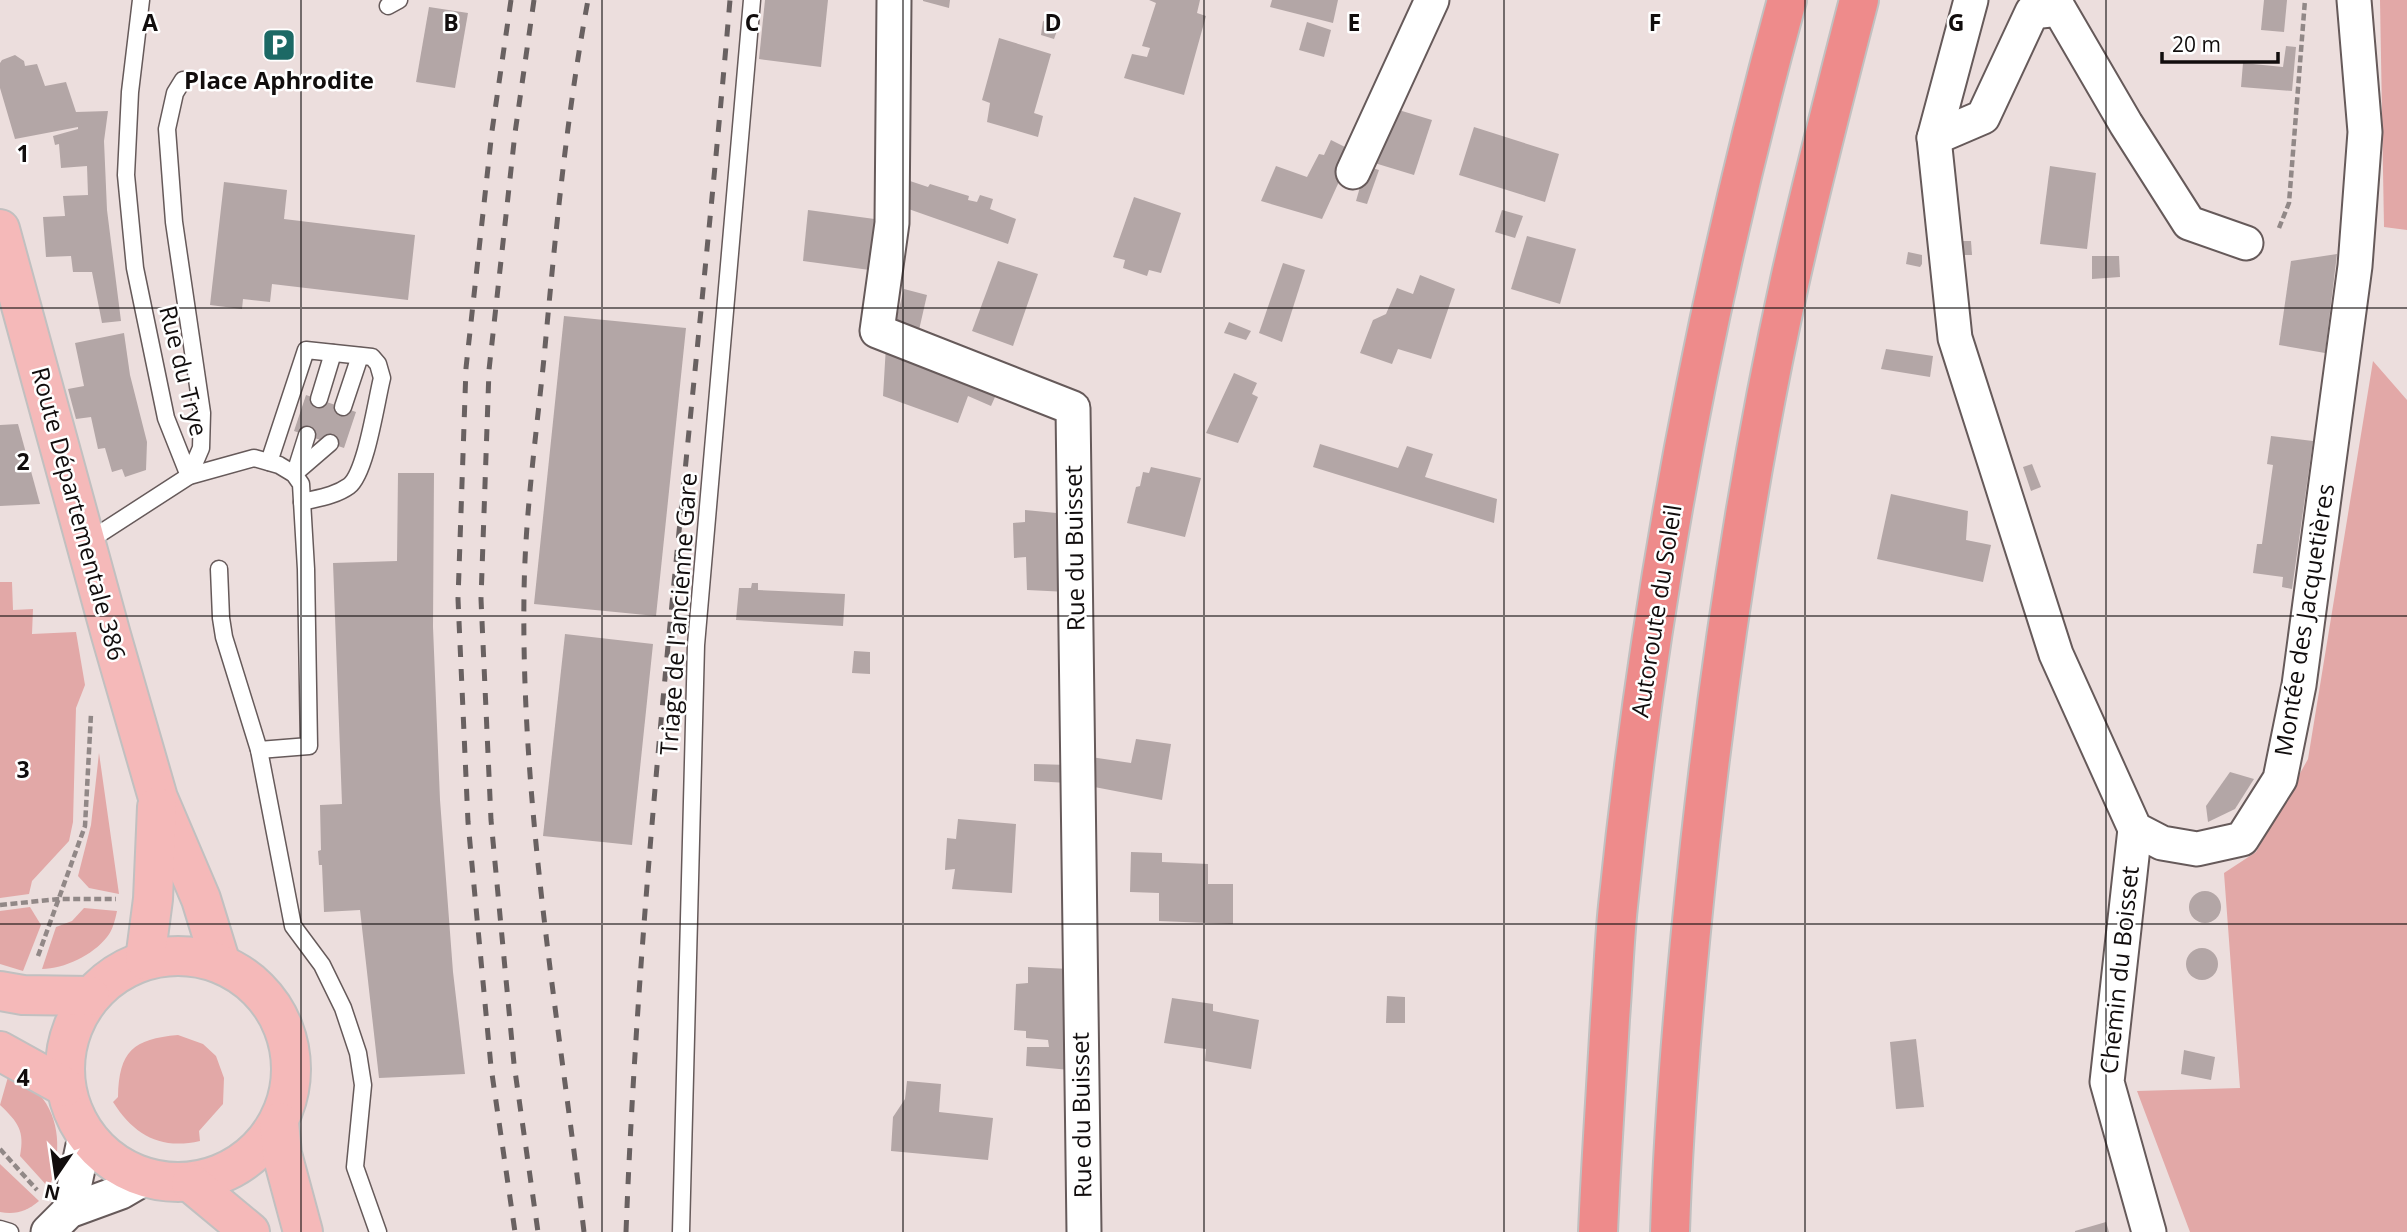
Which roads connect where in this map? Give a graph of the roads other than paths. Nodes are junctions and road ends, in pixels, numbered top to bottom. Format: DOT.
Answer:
graph roads {
  1 [pos="141,0"];
  2 [pos="752,0"];
  3 [pos="894,0"];
  4 [pos="1432,0"];
  5 [pos="1787,0"];
  6 [pos="1859,0"];
  7 [pos="1971,0"];
  8 [pos="2354,0"];
  9 [pos="183,80"];
  10 [pos="1934,138"];
  11 [pos="1353,172"];
  12 [pos="0,229"];
  13 [pos="2261,240"];
  14 [pos="333,353"];
  15 [pos="360,356"];
  16 [pos="319,399"];
  17 [pos="343,407"];
  18 [pos="307,435"];
  19 [pos="330,443"];
  20 [pos="269,463"];
  21 [pos="294,474"];
  22 [pos="189,476"];
  23 [pos="302,502"];
  24 [pos="86,543"];
  25 [pos="219,569"];
  26 [pos="260,750"];
  27 [pos="158,798"];
  28 [pos="2135,829"];
  29 [pos="145,960"];
  30 [pos="221,964"];
  31 [pos="12,993"];
  32 [pos="90,996"];
  33 [pos="0,1051"];
  34 [pos="65,1087"];
  35 [pos="279,1122"];
  36 [pos="85,1136"];
  37 [pos="145,1178"];
  38 [pos="191,1182"];
  39 [pos="59,1222"];
  40 [pos="0,1229"];
  41 [pos="10,1232"];
  42 [pos="250,1232"];
  43 [pos="303,1232"];
  44 [pos="377,1232"];
  45 [pos="681,1232"];
  46 [pos="1084,1232"];
  47 [pos="1598,1232"];
  48 [pos="1670,1232"];
  49 [pos="2149,1232"];
  1 -- 22 [label="lane, Rue du Trye"];
  2 -- 45 [label="lane, Triage de l'ancienne Gare"];
  3 -- 46 [label="street, Rue du Buisset"];
  4 -- 11 [label="street"];
  5 -- 47 [label="highway, Autoroute du Soleil"];
  6 -- 48 [label="highway"];
  7 -- 10 [label="street"];
  8 -- 28 [label="street, Montée des Jacquetières"];
  9 -- 22 [label="lane, Rue du Trye"];
  10 -- 13 [label="street"];
  10 -- 28 [label="street"];
  12 -- 24 [label="main road, Route Départementale 386"];
  14 -- 15 [label="lane"];
  14 -- 16 [label="lane"];
  14 -- 20 [label="lane"];
  15 -- 17 [label="lane"];
  15 -- 23 [label="lane"];
  18 -- 21 [label="lane"];
  19 -- 21 [label="lane"];
  20 -- 21 [label="lane"];
  20 -- 22 [label="lane"];
  21 -- 23 [label="lane"];
  22 -- 24 [label="lane"];
  23 -- 26 [label="lane"];
  24 -- 27 [label="main road, Route Départementale 386"];
  25 -- 26 [label="lane"];
  26 -- 44 [label="lane"];
  27 -- 29 [label="main road, Route Départementale 386"];
  27 -- 30 [label="main road, Route Départementale 386"];
  28 -- 49 [label="street, Chemin du Boisset"];
  29 -- 30 [label="main road"];
  29 -- 32 [label="main road"];
  30 -- 35 [label="main road"];
  31 -- 32 [label="main road"];
  32 -- 34 [label="main road"];
  33 -- 34 [label="main road"];
  34 -- 36 [label="main road"];
  35 -- 38 [label="main road"];
  35 -- 43 [label="main road"];
  36 -- 37 [label="main road"];
  36 -- 39 [label="street"];
  37 -- 38 [label="main road"];
  37 -- 39 [label="street"];
  38 -- 42 [label="main road"];
  40 -- 41 [label="lane"];
}
